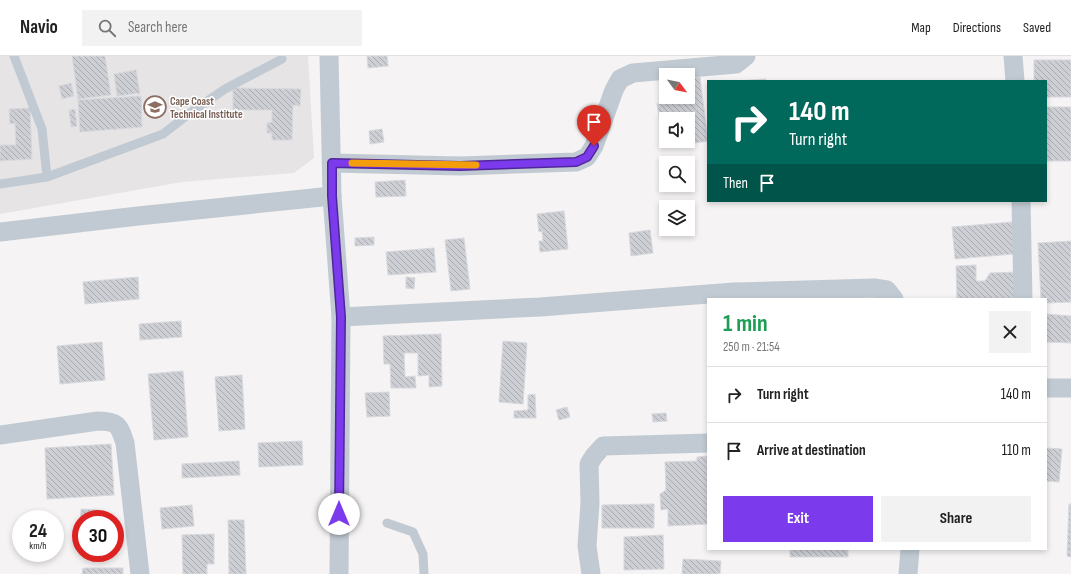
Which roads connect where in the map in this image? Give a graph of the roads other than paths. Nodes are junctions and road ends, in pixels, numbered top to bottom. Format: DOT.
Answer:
graph roads {
  1 [pos="14,56"];
  2 [pos="329,56"];
  3 [pos="746,56"];
  4 [pos="1013,56"];
  5 [pos="282,59"];
  6 [pos="1015,80"];
  7 [pos="332,163"];
  8 [pos="47,177"];
  9 [pos="0,184"];
  10 [pos="332,196"];
  11 [pos="1021,202"];
  12 [pos="0,232"];
  13 [pos="893,298"];
  14 [pos="1023,298"];
  15 [pos="341,317"];
  16 [pos="1047,388"];
  17 [pos="1071,388"];
  18 [pos="0,435"];
  19 [pos="707,443"];
  20 [pos="387,523"];
  21 [pos="910,550"];
  22 [pos="140,574"];
  23 [pos="339,574"];
  24 [pos="424,574"];
  25 [pos="591,574"];
  26 [pos="908,574"];
  1 -- 8 [label="lane"];
  2 -- 7 [label="street"];
  3 -- 7 [label="street"];
  4 -- 6 [label="street"];
  5 -- 8 [label="lane"];
  7 -- 10 [label="street"];
  8 -- 9 [label="lane"];
  10 -- 12 [label="street"];
  10 -- 15 [label="street"];
  11 -- 14 [label="street"];
  13 -- 15 [label="street"];
  15 -- 23 [label="street"];
  16 -- 17 [label="street"];
  18 -- 22 [label="street"];
  19 -- 25 [label="street"];
  20 -- 24 [label="lane"];
  21 -- 26 [label="street"];
}
